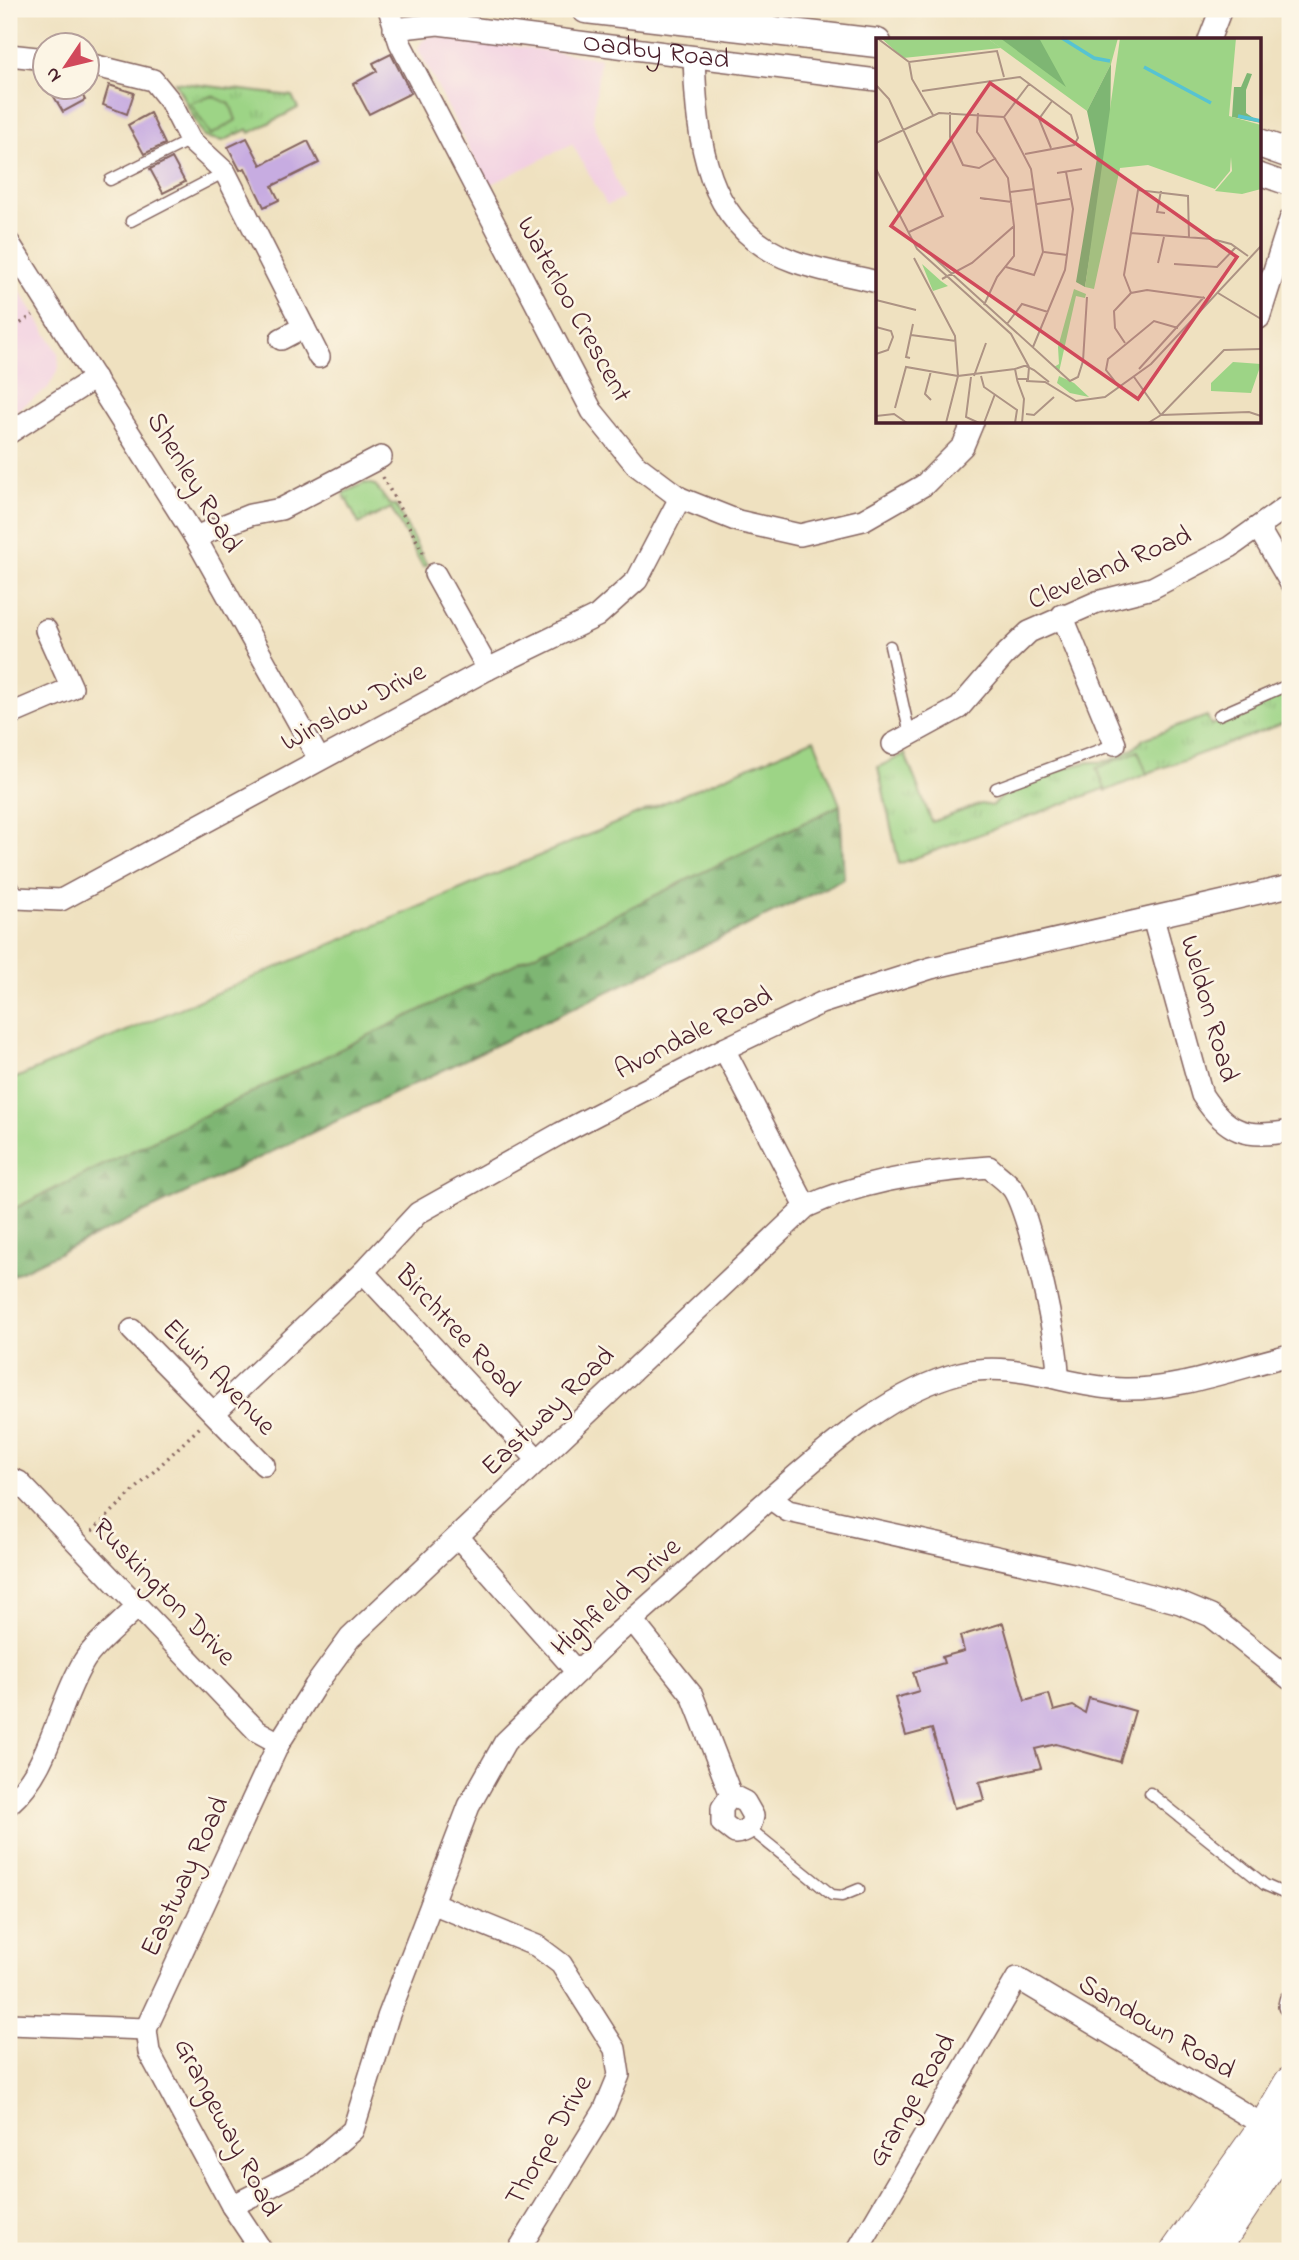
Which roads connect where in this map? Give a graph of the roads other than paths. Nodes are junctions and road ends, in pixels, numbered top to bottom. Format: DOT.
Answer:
graph roads {
  1 [pos="586,9"];
  2 [pos="1222,9"];
  3 [pos="392,19"];
  4 [pos="1210,38"];
  5 [pos="876,43"];
  6 [pos="9,55"];
  7 [pos="32,57"];
  8 [pos="694,57"];
  9 [pos="102,67"];
  10 [pos="876,80"];
  11 [pos="190,140"];
  12 [pos="1260,143"];
  13 [pos="1290,154"];
  14 [pos="225,172"];
  15 [pos="1260,174"];
  16 [pos="110,180"];
  17 [pos="1290,185"];
  18 [pos="1290,220"];
  19 [pos="131,221"];
  20 [pos="9,243"];
  21 [pos="876,282"];
  22 [pos="1260,315"];
  23 [pos="304,327"];
  24 [pos="281,340"];
  25 [pos="319,356"];
  26 [pos="95,378"];
  27 [pos="972,424"];
  28 [pos="9,433"];
  29 [pos="378,459"];
  30 [pos="680,498"];
  31 [pos="1290,504"];
  32 [pos="1259,529"];
  33 [pos="195,537"];
  34 [pos="435,574"];
  35 [pos="1290,582"];
  36 [pos="1062,615"];
  37 [pos="46,630"];
  38 [pos="890,646"];
  39 [pos="488,668"];
  40 [pos="1290,684"];
  41 [pos="9,715"];
  42 [pos="1219,715"];
  43 [pos="902,740"];
  44 [pos="1115,744"];
  45 [pos="318,759"];
  46 [pos="996,788"];
  47 [pos="1290,886"];
  48 [pos="9,891"];
  49 [pos="1153,918"];
  50 [pos="724,1049"];
  51 [pos="1290,1131"];
  52 [pos="806,1208"];
  53 [pos="363,1272"];
  54 [pos="132,1330"];
  55 [pos="1290,1355"];
  56 [pos="1058,1377"];
  57 [pos="215,1412"];
  58 [pos="538,1460"];
  59 [pos="264,1465"];
  60 [pos="9,1478"];
  61 [pos="770,1498"];
  62 [pos="459,1538"];
  63 [pos="137,1607"];
  64 [pos="632,1620"];
  65 [pos="577,1672"];
  66 [pos="1290,1679"];
  67 [pos="279,1743"];
  68 [pos="1150,1793"];
  69 [pos="9,1804"];
  70 [pos="749,1828"];
  71 [pos="859,1889"];
  72 [pos="1290,1896"];
  73 [pos="432,1903"];
  74 [pos="1017,1978"];
  75 [pos="9,2024"];
  76 [pos="146,2029"];
  77 [pos="1290,2083"];
  78 [pos="1278,2131"];
  79 [pos="232,2206"];
  80 [pos="262,2251"];
  81 [pos="518,2251"];
  82 [pos="857,2251"];
  83 [pos="1178,2251"];
  84 [pos="1213,2251"];
  1 -- 5 [label="main road, Oadby Road"];
  2 -- 4 [label="street"];
  3 -- 8 [label="street, Oadby Road"];
  3 -- 30 [label="street, Waterloo Crescent"];
  6 -- 7 [label="street"];
  8 -- 10 [label="street, Oadby Road"];
  8 -- 21 [label="street"];
  9 -- 11 [label="street"];
  11 -- 14 [label="street"];
  11 -- 16 [label="lane"];
  12 -- 13 [label="main road"];
  14 -- 19 [label="lane"];
  14 -- 23 [label="street"];
  15 -- 17 [label="street"];
  18 -- 22 [label="street"];
  20 -- 26 [label="street, Shenley Road"];
  23 -- 24 [label="street"];
  23 -- 25 [label="street"];
  26 -- 28 [label="street"];
  26 -- 33 [label="street, Shenley Road"];
  27 -- 30 [label="street, Waterloo Crescent"];
  29 -- 33 [label="street"];
  30 -- 39 [label="street, Winslow Drive"];
  31 -- 32 [label="street, Cleveland Road"];
  32 -- 35 [label="street"];
  32 -- 36 [label="street, Cleveland Road"];
  33 -- 45 [label="street, Shenley Road"];
  34 -- 39 [label="street"];
  36 -- 43 [label="street, Cleveland Road"];
  36 -- 44 [label="street"];
  37 -- 41 [label="street"];
  38 -- 43 [label="lane"];
  39 -- 45 [label="street, Winslow Drive"];
  40 -- 42 [label="lane"];
  44 -- 46 [label="lane"];
  45 -- 48 [label="street, Winslow Drive"];
  47 -- 49 [label="street, Avondale Road"];
  49 -- 50 [label="street, Avondale Road"];
  49 -- 51 [label="street, Weldon Road"];
  50 -- 52 [label="street"];
  50 -- 53 [label="street, Avondale Road"];
  52 -- 56 [label="street, Eastway Road"];
  52 -- 58 [label="street, Eastway Road"];
  53 -- 57 [label="street, Avondale Road"];
  53 -- 58 [label="street, Birchtree Road"];
  54 -- 57 [label="street, Elwin Avenue"];
  55 -- 56 [label="street, Highfield Drive"];
  56 -- 61 [label="street, Highfield Drive"];
  57 -- 59 [label="street, Elwin Avenue"];
  58 -- 62 [label="street, Eastway Road"];
  60 -- 63 [label="street, Ruskington Drive"];
  61 -- 64 [label="street, Highfield Drive"];
  61 -- 66 [label="street"];
  62 -- 65 [label="street"];
  62 -- 67 [label="street, Eastway Road"];
  63 -- 67 [label="street, Ruskington Drive"];
  63 -- 69 [label="street"];
  64 -- 65 [label="street, Highfield Drive"];
  64 -- 70 [label="street"];
  65 -- 73 [label="street, Highfield Drive"];
  67 -- 76 [label="street, Eastway Road"];
  68 -- 72 [label="lane"];
  70 -- 71 [label="lane"];
  73 -- 79 [label="street, Highfield Drive"];
  73 -- 81 [label="street, Thorpe Drive"];
  74 -- 78 [label="street, Sandown Road"];
  74 -- 82 [label="street, Grange Road"];
  75 -- 76 [label="street"];
  76 -- 79 [label="street, Grangeway Road"];
  77 -- 78 [label="main road"];
  78 -- 83 [label="main road"];
  78 -- 84 [label="main road"];
  79 -- 80 [label="street, Grangeway Road"];
}
